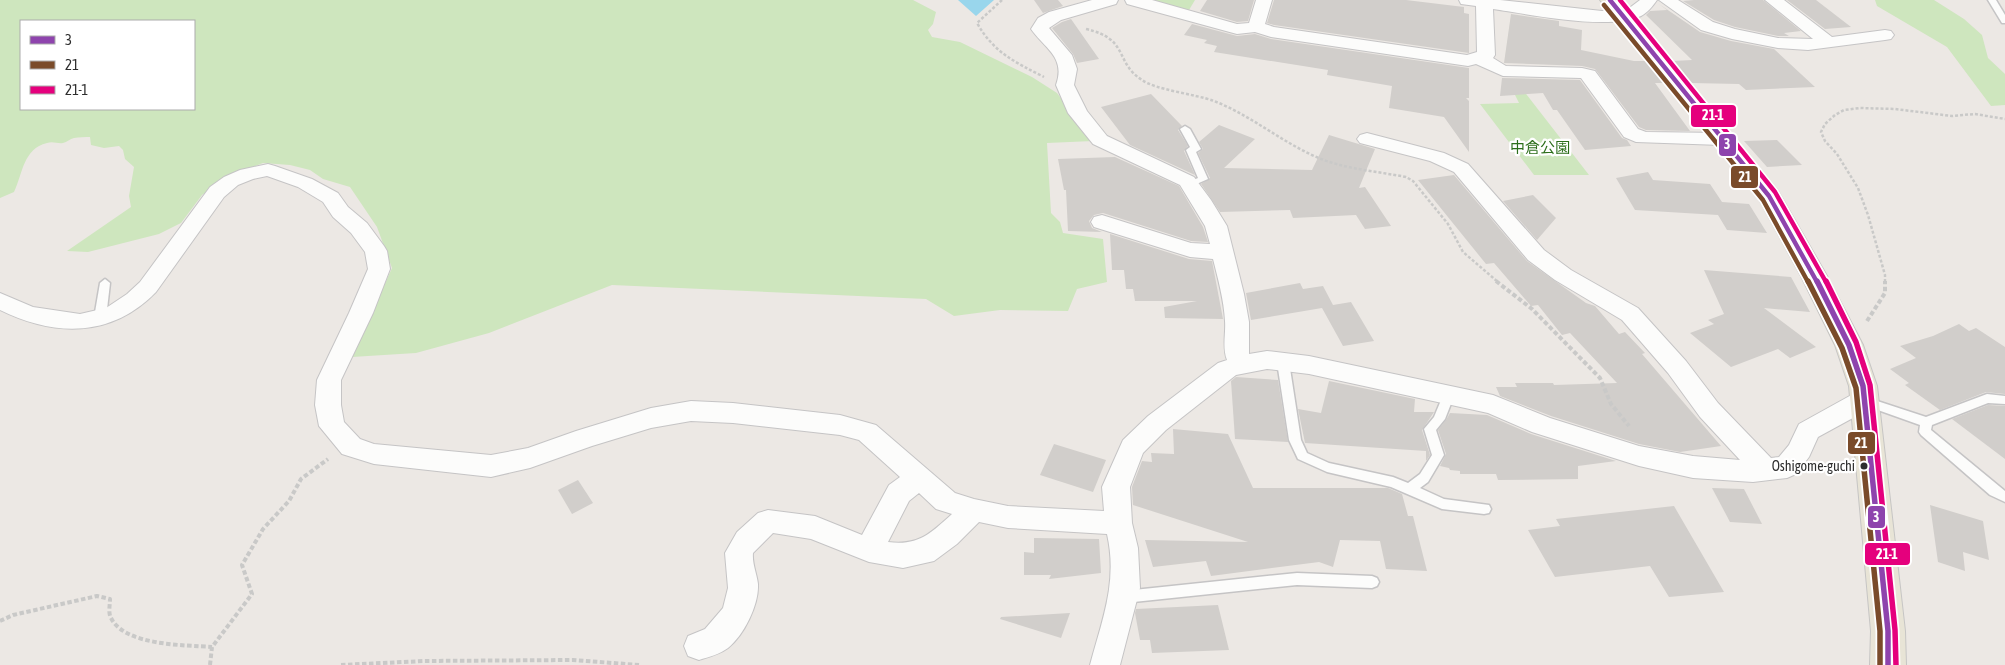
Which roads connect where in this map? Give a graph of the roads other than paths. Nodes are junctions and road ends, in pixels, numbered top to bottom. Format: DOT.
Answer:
graph roads {
  1 [pos="1110,0"];
  2 [pos="1133,0"];
  3 [pos="1264,0"];
  4 [pos="1466,0"];
  5 [pos="1649,0"];
  6 [pos="1667,0"];
  7 [pos="1773,0"];
  8 [pos="1992,0"];
  9 [pos="1484,1"];
  10 [pos="1616,8"];
  11 [pos="2005,21"];
  12 [pos="1256,27"];
  13 [pos="1885,35"];
  14 [pos="1828,42"];
  15 [pos="1478,58"];
  16 [pos="1185,129"];
  17 [pos="1367,139"];
  18 [pos="1721,139"];
  19 [pos="1189,184"];
  20 [pos="1102,222"];
  21 [pos="1222,252"];
  22 [pos="105,283"];
  23 [pos="0,301"];
  24 [pos="100,318"];
  25 [pos="1283,362"];
  26 [pos="1241,364"];
  27 [pos="1448,396"];
  28 [pos="1864,400"];
  29 [pos="2005,400"];
  30 [pos="1926,422"];
  31 [pos="1766,470"];
  32 [pos="920,477"];
  33 [pos="1410,489"];
  34 [pos="2005,497"];
  35 [pos="1484,509"];
  36 [pos="974,510"];
  37 [pos="1118,524"];
  38 [pos="869,550"];
  39 [pos="1372,582"];
  40 [pos="1123,598"];
  41 [pos="699,646"];
  42 [pos="1105,665"];
  43 [pos="1888,665"];
  1 -- 19 [label="street"];
  2 -- 12 [label="street"];
  3 -- 12 [label="street"];
  4 -- 9 [label="street"];
  5 -- 10 [label="street"];
  6 -- 14 [label="street"];
  7 -- 14 [label="street"];
  8 -- 11 [label="lane"];
  9 -- 10 [label="street"];
  9 -- 15 [label="street"];
  10 -- 18 [label="main road"];
  12 -- 15 [label="street"];
  13 -- 14 [label="street"];
  15 -- 18 [label="street"];
  16 -- 19 [label="lane"];
  17 -- 31 [label="street"];
  18 -- 28 [label="main road"];
  19 -- 21 [label="street"];
  20 -- 21 [label="street"];
  21 -- 26 [label="street"];
  22 -- 24 [label="lane"];
  23 -- 24 [label="street"];
  24 -- 32 [label="street"];
  25 -- 26 [label="street"];
  25 -- 27 [label="street"];
  25 -- 33 [label="lane"];
  26 -- 37 [label="street"];
  27 -- 31 [label="street"];
  27 -- 33 [label="lane"];
  28 -- 30 [label="lane"];
  28 -- 31 [label="street"];
  28 -- 43 [label="main road"];
  29 -- 30 [label="lane"];
  30 -- 34 [label="lane"];
  32 -- 36 [label="street"];
  32 -- 38 [label="street"];
  33 -- 35 [label="lane"];
  36 -- 37 [label="street"];
  36 -- 38 [label="street"];
  37 -- 40 [label="street"];
  38 -- 41 [label="street"];
  39 -- 40 [label="lane"];
  40 -- 42 [label="street"];
}
